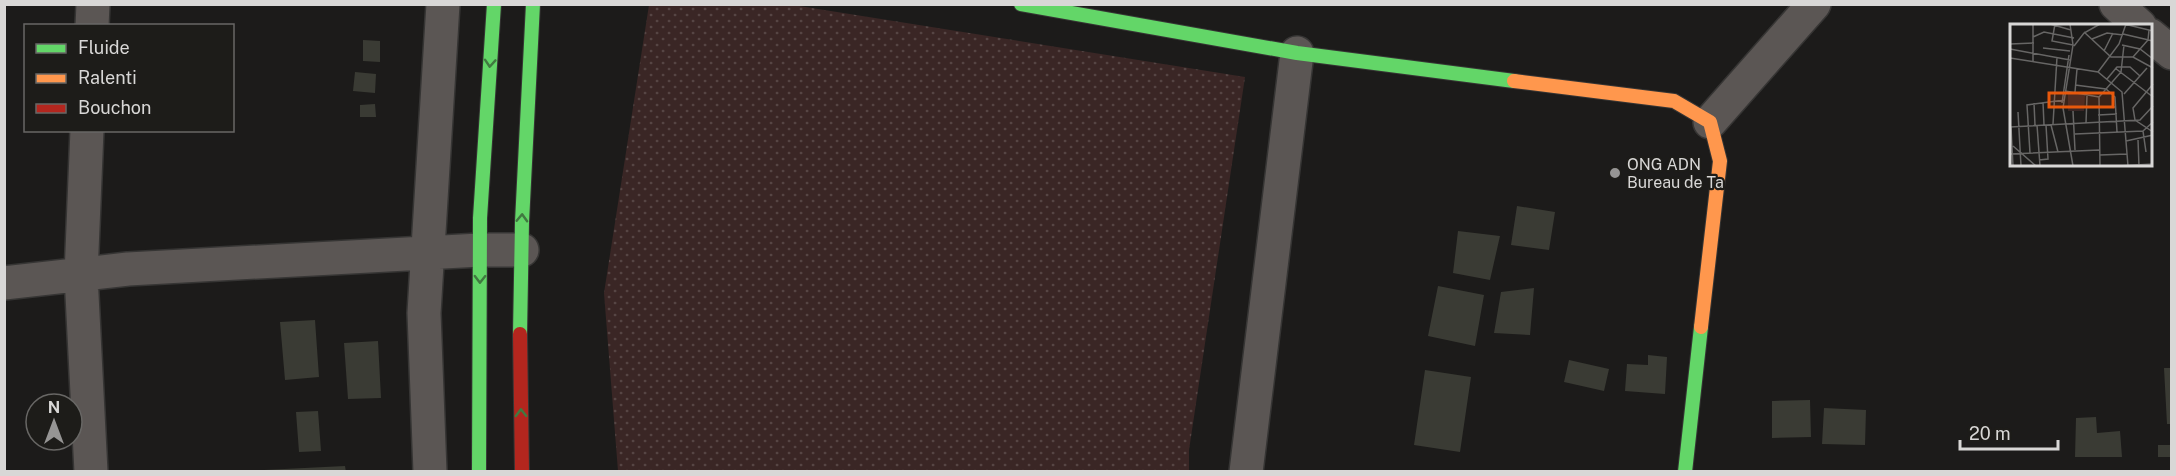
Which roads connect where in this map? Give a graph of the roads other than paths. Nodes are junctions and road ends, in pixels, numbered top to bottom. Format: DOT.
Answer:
graph roads {
  1 [pos="93,4"];
  2 [pos="443,4"];
  3 [pos="494,4"];
  4 [pos="533,4"];
  5 [pos="1021,4"];
  6 [pos="1814,4"];
  7 [pos="2116,4"];
  8 [pos="92,24"];
  9 [pos="2138,24"];
  10 [pos="2152,36"];
  11 [pos="1297,53"];
  12 [pos="2172,53"];
  13 [pos="1710,122"];
  14 [pos="87,132"];
  15 [pos="480,250"];
  16 [pos="522,250"];
  17 [pos="427,253"];
  18 [pos="81,275"];
  19 [pos="4,283"];
  20 [pos="91,471"];
  21 [pos="430,471"];
  22 [pos="479,471"];
  23 [pos="522,471"];
  24 [pos="1246,471"];
  25 [pos="1685,471"];
  1 -- 8 [label="street"];
  2 -- 17 [label="street"];
  3 -- 15 [label="street, one-way"];
  16 -- 4 [label="street, one-way"];
  5 -- 11 [label="street"];
  6 -- 13 [label="street"];
  7 -- 9 [label="street"];
  10 -- 12 [label="street"];
  11 -- 13 [label="street"];
  11 -- 24 [label="street"];
  13 -- 25 [label="street"];
  14 -- 18 [label="street"];
  15 -- 16 [label="street"];
  15 -- 17 [label="street"];
  15 -- 22 [label="street, one-way"];
  23 -- 16 [label="street, one-way"];
  17 -- 18 [label="street"];
  17 -- 21 [label="street"];
  18 -- 19 [label="street"];
  18 -- 20 [label="street"];
}
